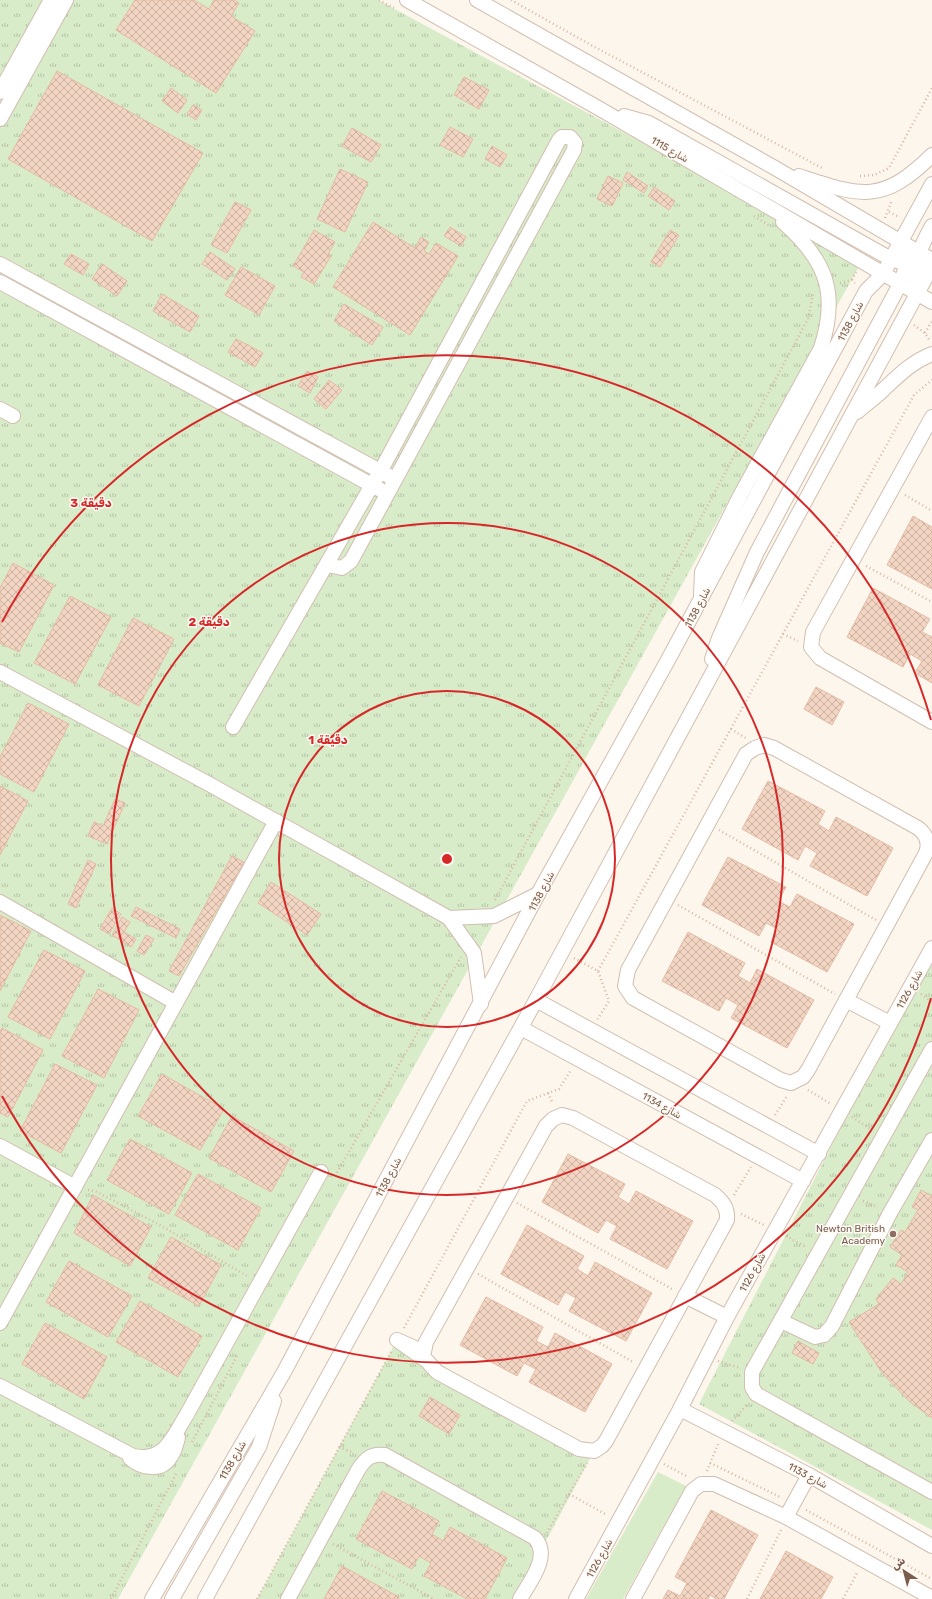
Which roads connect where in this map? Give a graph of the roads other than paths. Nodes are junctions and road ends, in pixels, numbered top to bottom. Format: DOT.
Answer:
graph roads {
  1 [pos="51,0"];
  2 [pos="66,0"];
  3 [pos="476,0"];
  4 [pos="403,6"];
  5 [pos="0,92"];
  6 [pos="600,109"];
  7 [pos="0,119"];
  8 [pos="932,155"];
  9 [pos="775,168"];
  10 [pos="932,184"];
  11 [pos="761,202"];
  12 [pos="932,226"];
  13 [pos="901,242"];
  14 [pos="891,259"];
  15 [pos="932,261"];
  16 [pos="0,264"];
  17 [pos="919,269"];
  18 [pos="883,274"];
  19 [pos="0,282"];
  20 [pos="900,284"];
  21 [pos="917,294"];
  22 [pos="932,302"];
  23 [pos="932,354"];
  24 [pos="0,409"];
  25 [pos="13,416"];
  26 [pos="852,416"];
  27 [pos="932,417"];
  28 [pos="380,472"];
  29 [pos="394,479"];
  30 [pos="372,485"];
  31 [pos="387,493"];
  32 [pos="327,565"];
  33 [pos="701,597"];
  34 [pos="0,672"];
  35 [pos="699,695"];
  36 [pos="932,722"];
  37 [pos="233,727"];
  38 [pos="276,821"];
  39 [pos="538,894"];
  40 [pos="0,902"];
  41 [pos="449,918"];
  42 [pos="932,948"];
  43 [pos="536,1000"];
  44 [pos="846,1000"];
  45 [pos="176,1003"];
  46 [pos="481,1004"];
  47 [pos="890,1023"];
  48 [pos="521,1028"];
  49 [pos="932,1049"];
  50 [pos="928,1067"];
  51 [pos="932,1140"];
  52 [pos="0,1146"];
  53 [pos="819,1154"];
  54 [pos="321,1172"];
  55 [pos="804,1181"];
  56 [pos="75,1187"];
  57 [pos="685,1296"];
  58 [pos="727,1317"];
  59 [pos="781,1321"];
  60 [pos="0,1323"];
  61 [pos="284,1372"];
  62 [pos="1,1386"];
  63 [pos="680,1410"];
  64 [pos="809,1475"];
  65 [pos="932,1492"];
  66 [pos="786,1517"];
  67 [pos="932,1546"];
  68 [pos="932,1598"];
  69 [pos="152,1599"];
  70 [pos="172,1599"];
  71 [pos="205,1599"];
  72 [pos="288,1599"];
  73 [pos="520,1599"];
  74 [pos="576,1599"];
  75 [pos="633,1599"];
  1 -- 5 [label="street"];
  2 -- 7 [label="street"];
  3 -- 9 [label="street"];
  4 -- 6 [label="street, شارع 1115"];
  6 -- 11 [label="street, شارع 1115"];
  6 -- 14 [label="street"];
  8 -- 9 [label="street"];
  9 -- 13 [label="street"];
  10 -- 13 [label="street, شارع 1138"];
  11 -- 18 [label="street, شارع 1115"];
  11 -- 33 [label="street"];
  12 -- 17 [label="street"];
  13 -- 14 [label="street, شارع 1138"];
  13 -- 17 [label="street"];
  14 -- 17 [label="street"];
  14 -- 18 [label="street, شارع 1138"];
  15 -- 17 [label="street"];
  16 -- 28 [label="street"];
  17 -- 18 [label="street"];
  17 -- 20 [label="street"];
  17 -- 21 [label="street"];
  18 -- 20 [label="street, شارع 1115"];
  18 -- 33 [label="street, شارع 1138"];
  19 -- 30 [label="street"];
  20 -- 21 [label="street, شارع 1115"];
  20 -- 35 [label="street"];
  21 -- 22 [label="street, شارع 1115"];
  21 -- 26 [label="street"];
  23 -- 26 [label="street"];
  24 -- 25 [label="street"];
  26 -- 35 [label="street"];
  27 -- 36 [label="street"];
  28 -- 29 [label="street"];
  28 -- 29 [label="street"];
  28 -- 30 [label="street"];
  29 -- 31 [label="street"];
  30 -- 31 [label="street"];
  30 -- 32 [label="street"];
  31 -- 32 [label="street"];
  32 -- 37 [label="street"];
  33 -- 39 [label="street, شارع 1138"];
  34 -- 38 [label="street"];
  35 -- 43 [label="street"];
  38 -- 41 [label="street"];
  38 -- 45 [label="street"];
  39 -- 41 [label="street"];
  39 -- 46 [label="street, شارع 1138"];
  40 -- 45 [label="street"];
  41 -- 46 [label="street"];
  42 -- 47 [label="street, شارع 1126"];
  43 -- 48 [label="street"];
  43 -- 53 [label="street"];
  44 -- 44 [label="street"];
  44 -- 47 [label="street"];
  45 -- 56 [label="street"];
  46 -- 61 [label="street, شارع 1138"];
  47 -- 53 [label="street, شارع 1126"];
  48 -- 55 [label="street, شارع 1134"];
  48 -- 71 [label="street"];
  49 -- 50 [label="street"];
  50 -- 59 [label="street"];
  51 -- 59 [label="street"];
  52 -- 56 [label="street"];
  53 -- 55 [label="street, شارع 1126"];
  54 -- 62 [label="street"];
  55 -- 58 [label="street, شارع 1126"];
  56 -- 60 [label="street"];
  57 -- 57 [label="street"];
  57 -- 58 [label="street"];
  58 -- 63 [label="street, شارع 1126"];
  59 -- 65 [label="street"];
  61 -- 69 [label="street, شارع 1138"];
  61 -- 70 [label="street"];
  63 -- 64 [label="street, شارع 1133"];
  63 -- 74 [label="street, شارع 1126"];
  64 -- 66 [label="street"];
  64 -- 67 [label="street, شارع 1133"];
  66 -- 68 [label="street"];
  66 -- 75 [label="street"];
  72 -- 73 [label="street"];
}
